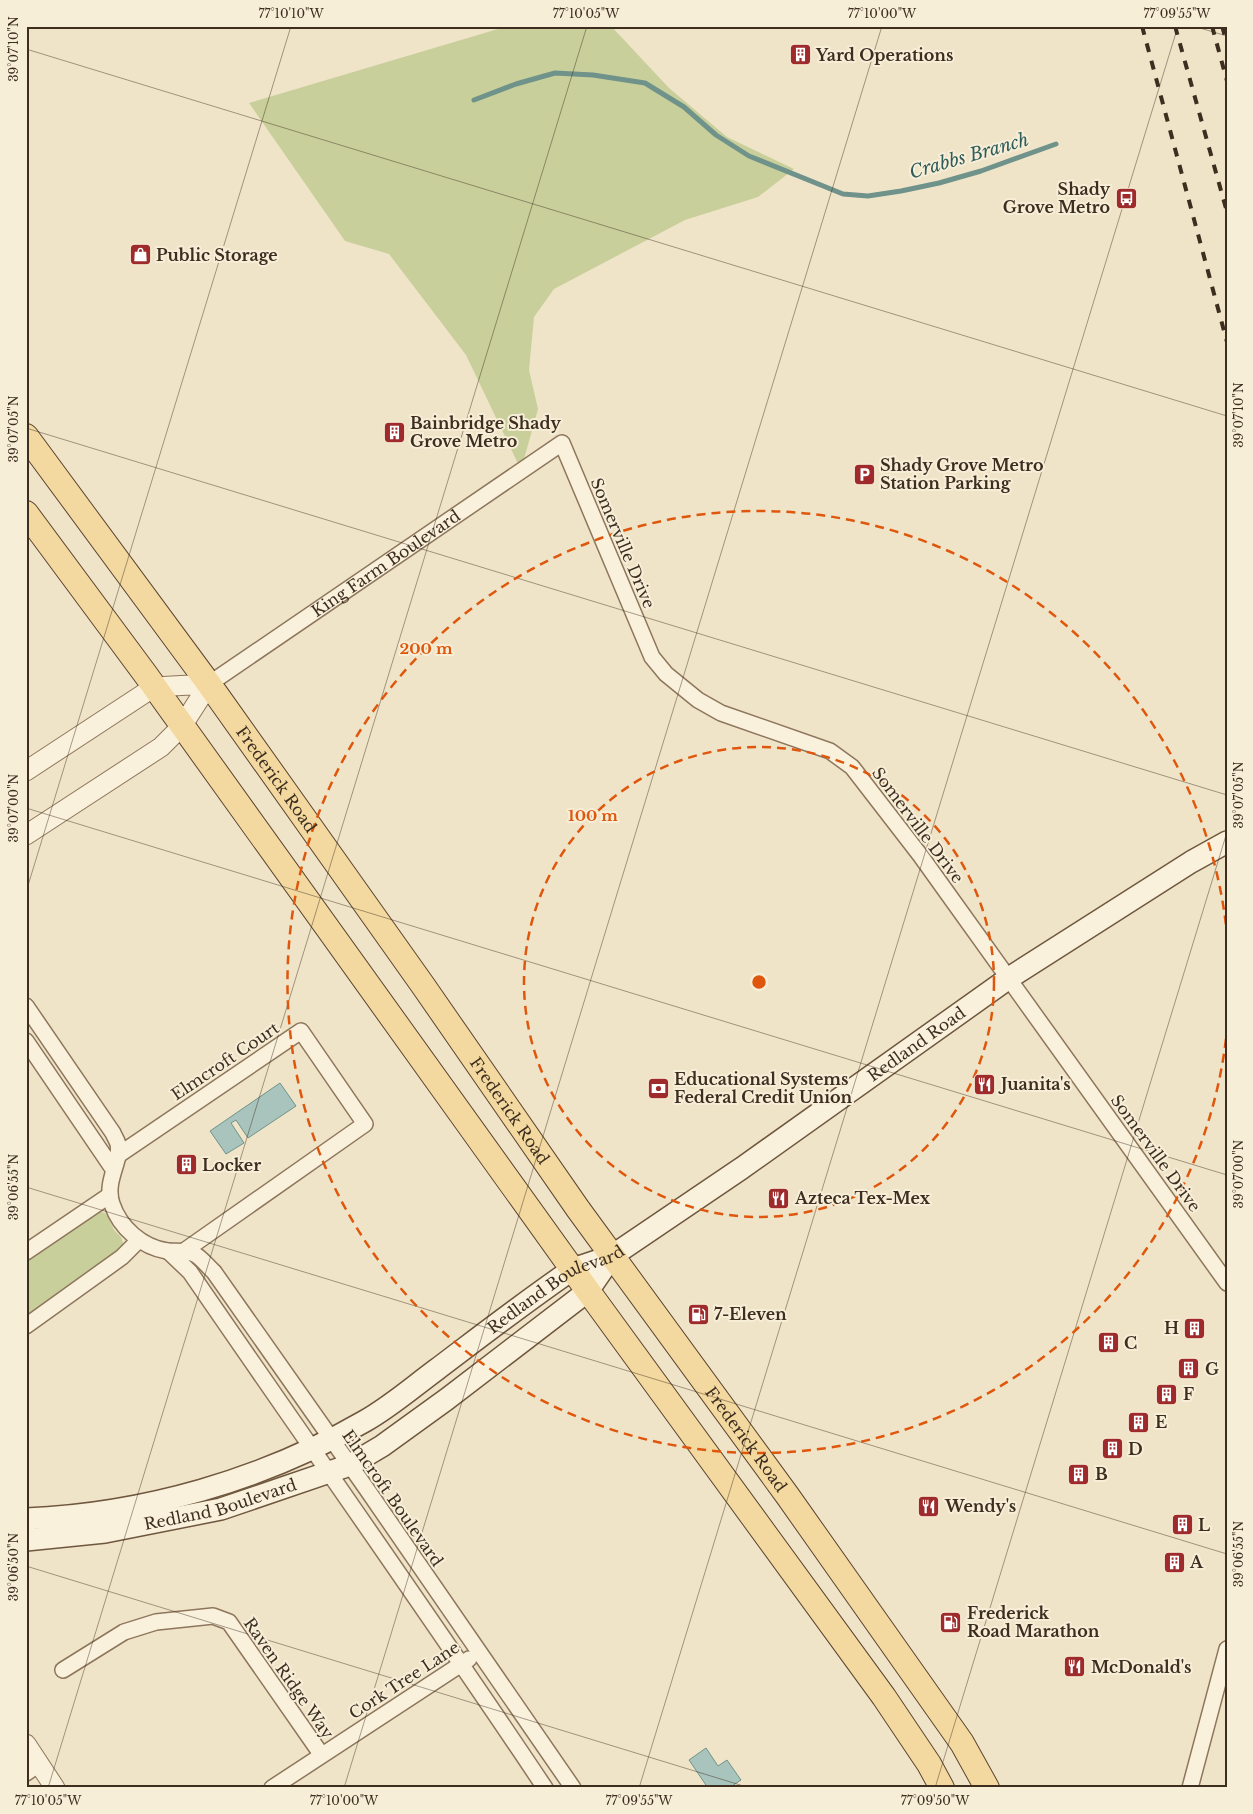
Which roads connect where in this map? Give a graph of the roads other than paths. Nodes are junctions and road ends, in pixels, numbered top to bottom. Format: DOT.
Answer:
graph roads {
  1 [pos="26,436"];
  2 [pos="562,442"];
  3 [pos="26,512"];
  4 [pos="209,684"];
  5 [pos="154,687"];
  6 [pos="182,726"];
  7 [pos="26,771"];
  8 [pos="26,835"];
  9 [pos="1227,842"];
  10 [pos="1009,978"];
  11 [pos="26,1006"];
  12 [pos="26,1041"];
  13 [pos="115,1163"];
  14 [pos="110,1195"];
  15 [pos="140,1240"];
  16 [pos="168,1251"];
  17 [pos="184,1251"];
  18 [pos="26,1252"];
  19 [pos="612,1256"];
  20 [pos="573,1269"];
  21 [pos="1227,1282"];
  22 [pos="588,1291"];
  23 [pos="26,1326"];
  24 [pos="330,1438"];
  25 [pos="311,1448"];
  26 [pos="350,1465"];
  27 [pos="328,1474"];
  28 [pos="26,1519"];
  29 [pos="26,1540"];
  30 [pos="1227,1649"];
  31 [pos="480,1652"];
  32 [pos="462,1664"];
  33 [pos="63,1670"];
  34 [pos="26,1744"];
  35 [pos="321,1754"];
  36 [pos="33,1769"];
  37 [pos="55,1788"];
  38 [pos="272,1788"];
  39 [pos="545,1788"];
  40 [pos="574,1788"];
  41 [pos="942,1788"];
  42 [pos="987,1788"];
  43 [pos="1190,1788"];
  1 -- 4 [label="main road, Frederick Road"];
  2 -- 4 [label="street, King Farm Boulevard"];
  2 -- 10 [label="street, Somerville Drive"];
  3 -- 5 [label="main road"];
  4 -- 5 [label="street"];
  4 -- 6 [label="street, King Farm Boulevard"];
  4 -- 19 [label="main road, Frederick Road"];
  5 -- 6 [label="main road"];
  5 -- 7 [label="street"];
  6 -- 8 [label="street, King Farm Boulevard"];
  6 -- 20 [label="main road"];
  9 -- 10 [label="main road, Redland Road"];
  10 -- 19 [label="main road, Redland Road"];
  10 -- 21 [label="street, Somerville Drive"];
  11 -- 13 [label="street"];
  12 -- 13 [label="street"];
  13 -- 14 [label="street"];
  13 -- 17 [label="street, Elmcroft Court"];
  14 -- 15 [label="street"];
  14 -- 18 [label="street"];
  15 -- 16 [label="street"];
  15 -- 23 [label="street"];
  16 -- 17 [label="street"];
  16 -- 25 [label="street"];
  17 -- 24 [label="street, Elmcroft Boulevard"];
  19 -- 20 [label="main road, Redland Boulevard"];
  19 -- 22 [label="main road, Redland Boulevard"];
  19 -- 42 [label="main road, Frederick Road"];
  20 -- 22 [label="main road"];
  20 -- 24 [label="main road, Redland Boulevard"];
  22 -- 26 [label="main road, Redland Boulevard"];
  22 -- 41 [label="main road"];
  24 -- 25 [label="main road, Redland Boulevard"];
  24 -- 26 [label="street, Elmcroft Boulevard"];
  25 -- 27 [label="street"];
  25 -- 28 [label="main road, Redland Boulevard"];
  26 -- 27 [label="main road, Redland Boulevard"];
  26 -- 31 [label="street, Elmcroft Boulevard"];
  27 -- 29 [label="main road, Redland Boulevard"];
  27 -- 32 [label="street"];
  30 -- 43 [label="street"];
  31 -- 32 [label="street, Cork Tree Lane"];
  31 -- 40 [label="street, Elmcroft Boulevard"];
  32 -- 35 [label="street, Cork Tree Lane"];
  32 -- 39 [label="street"];
  33 -- 35 [label="street, Raven Ridge Way"];
  34 -- 36 [label="street"];
  35 -- 38 [label="street, Cork Tree Lane"];
  36 -- 37 [label="street"];
}
